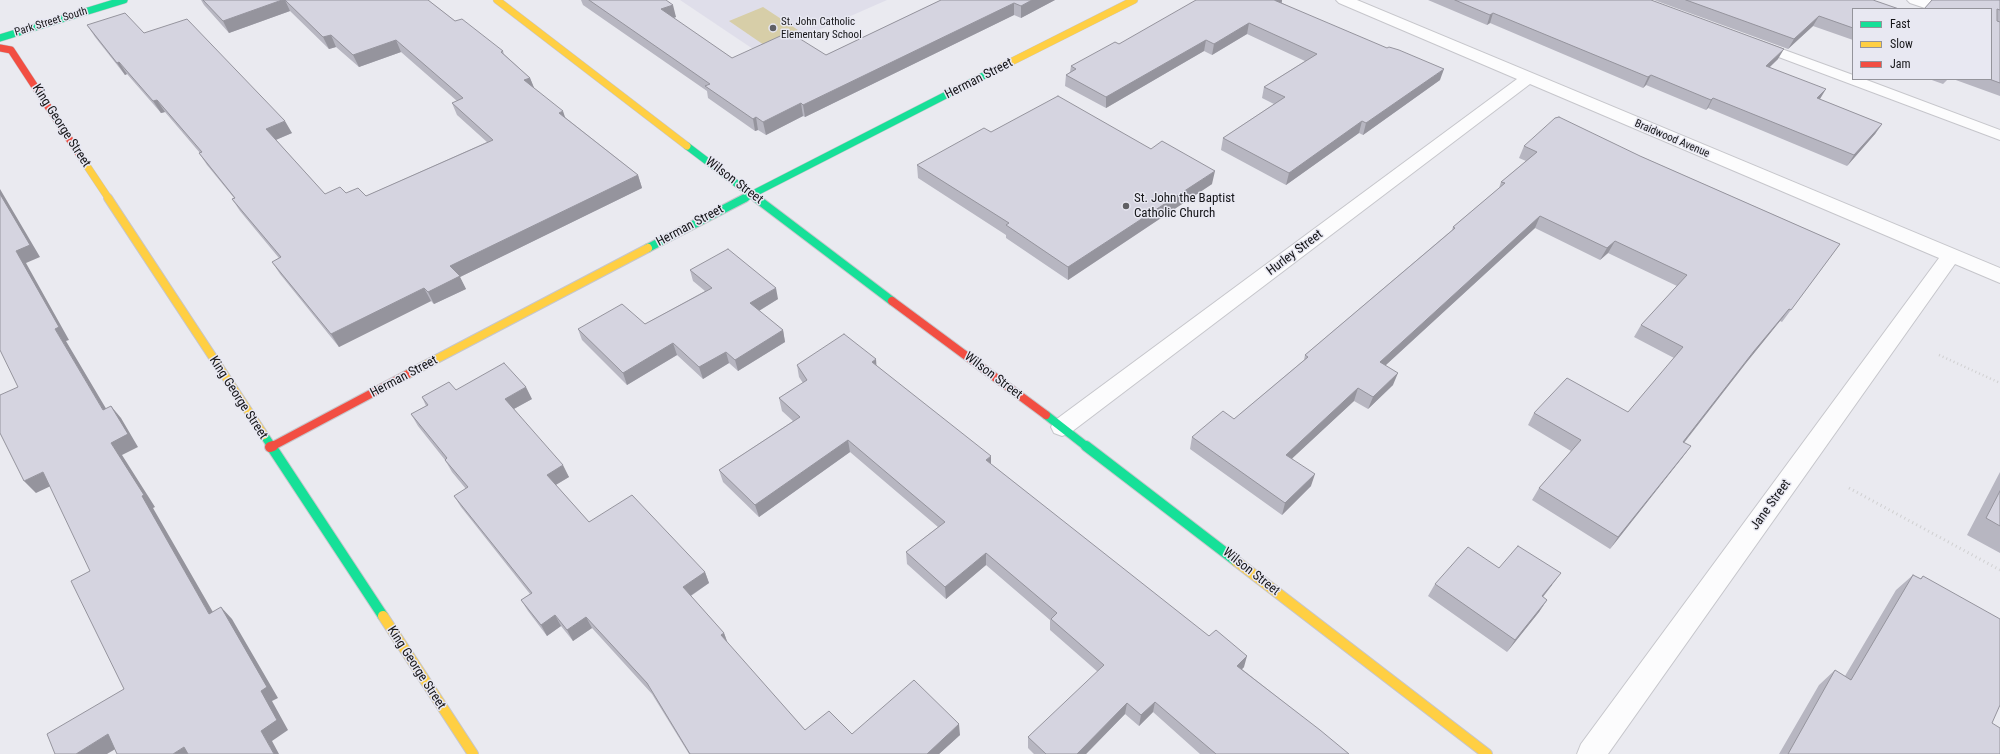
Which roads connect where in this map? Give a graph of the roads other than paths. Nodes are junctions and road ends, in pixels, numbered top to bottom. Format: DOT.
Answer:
graph roads {
  1 [pos="124,0"];
  2 [pos="497,0"];
  3 [pos="1134,0"];
  4 [pos="1344,0"];
  5 [pos="1915,0"];
  6 [pos="1940,8"];
  7 [pos="0,38"];
  8 [pos="1740,38"];
  9 [pos="0,48"];
  10 [pos="1528,79"];
  11 [pos="1852,80"];
  12 [pos="1853,80"];
  13 [pos="2000,135"];
  14 [pos="750,194"];
  15 [pos="1951,255"];
  16 [pos="2000,276"];
  17 [pos="1062,427"];
  18 [pos="270,447"];
  19 [pos="473,754"];
  20 [pos="1487,754"];
  21 [pos="1591,754"];
  1 -- 7 [label="street, Park Street South"];
  2 -- 14 [label="street, Wilson Street"];
  3 -- 14 [label="street, Herman Street"];
  4 -- 10 [label="street, Braidwood Avenue"];
  5 -- 6 [label="street"];
  8 -- 11 [label="lane"];
  9 -- 18 [label="street, King George Street"];
  10 -- 15 [label="street, Braidwood Avenue"];
  10 -- 17 [label="street, Hurley Street"];
  12 -- 13 [label="lane"];
  14 -- 17 [label="street, Wilson Street"];
  14 -- 18 [label="street, Herman Street"];
  15 -- 16 [label="street, Braidwood Avenue"];
  15 -- 21 [label="street, Jane Street"];
  17 -- 20 [label="street, Wilson Street"];
  18 -- 19 [label="street, King George Street"];
}
